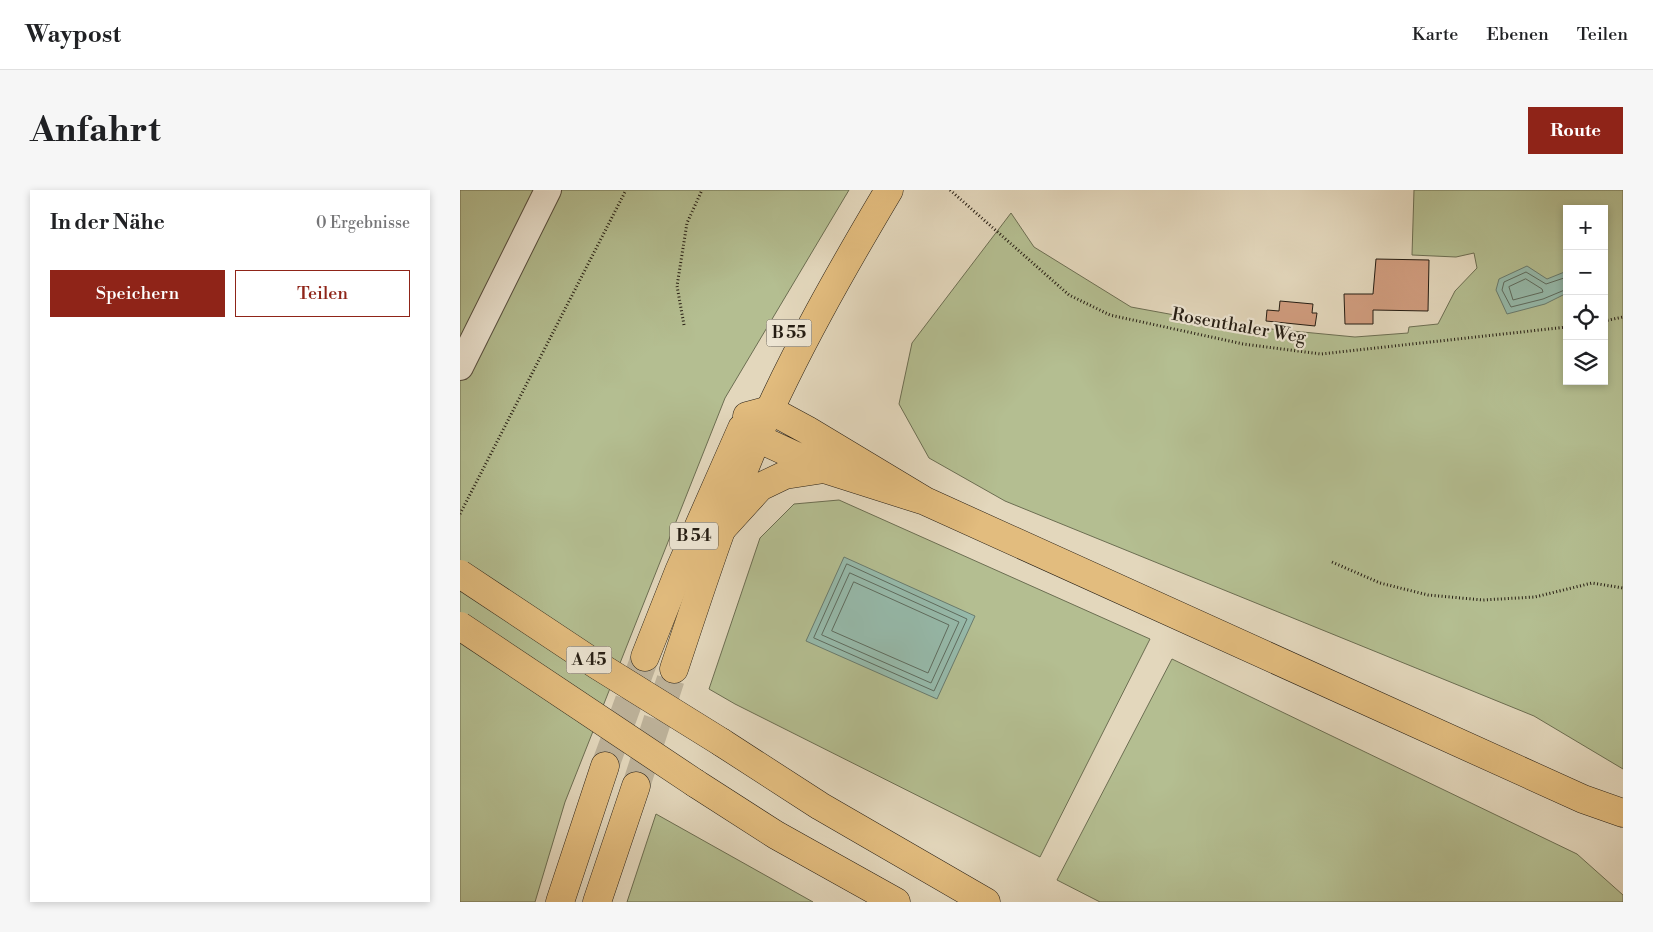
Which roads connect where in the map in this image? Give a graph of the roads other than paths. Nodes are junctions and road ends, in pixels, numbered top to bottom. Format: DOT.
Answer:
graph roads {
  1 [pos="548,190"];
  2 [pos="868,190"];
  3 [pos="889,190"];
  4 [pos="840,255"];
  5 [pos="460,367"];
  6 [pos="758,421"];
  7 [pos="824,469"];
  8 [pos="925,501"];
  9 [pos="719,532"];
  10 [pos="460,574"];
  11 [pos="460,626"];
  12 [pos="645,657"];
  13 [pos="674,669"];
  14 [pos="605,766"];
  15 [pos="636,786"];
  16 [pos="1583,799"];
  17 [pos="1623,813"];
  18 [pos="1623,831"];
  19 [pos="560,902"];
  20 [pos="597,902"];
  21 [pos="896,902"];
  22 [pos="986,902"];
  1 -- 5 [label="street"];
  2 -- 4 [label="main road, B 55"];
  3 -- 4 [label="main road, B 55"];
  4 -- 6 [label="main road, B 55"];
  6 -- 7 [label="main road"];
  6 -- 8 [label="main road"];
  6 -- 9 [label="main road, B 55"];
  6 -- 12 [label="main road, B 54"];
  7 -- 8 [label="main road"];
  7 -- 9 [label="main road"];
  8 -- 16 [label="main road"];
  9 -- 13 [label="main road, B 54"];
  10 -- 22 [label="main road, A 45, bridge"];
  11 -- 21 [label="main road, A 45, bridge"];
  14 -- 19 [label="main road"];
  15 -- 20 [label="main road"];
  16 -- 17 [label="main road"];
  16 -- 18 [label="main road"];
}
